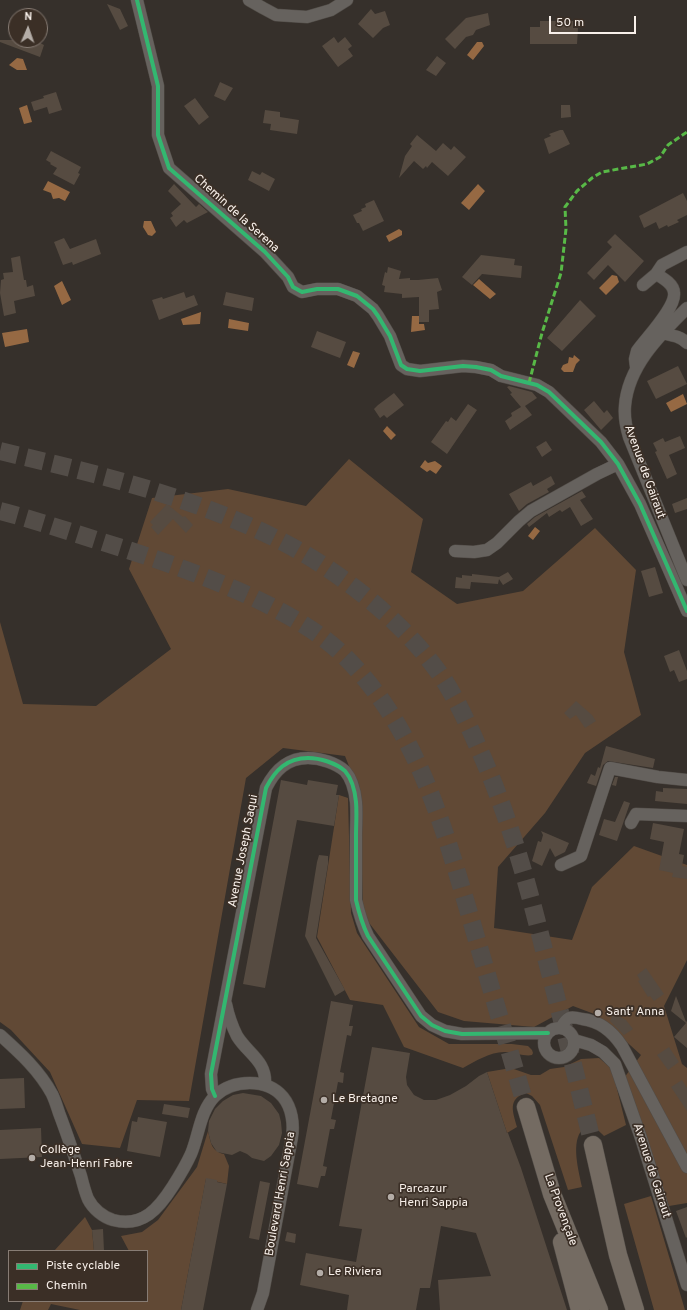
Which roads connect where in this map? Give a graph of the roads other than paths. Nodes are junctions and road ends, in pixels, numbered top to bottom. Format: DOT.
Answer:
graph roads {
  1 [pos="137,0"];
  2 [pos="249,0"];
  3 [pos="347,0"];
  4 [pos="687,252"];
  5 [pos="656,274"];
  6 [pos="643,285"];
  7 [pos="687,308"];
  8 [pos="662,333"];
  9 [pos="687,343"];
  10 [pos="636,372"];
  11 [pos="618,464"];
  12 [pos="455,551"];
  13 [pos="687,580"];
  14 [pos="687,611"];
  15 [pos="687,780"];
  16 [pos="687,816"];
  17 [pos="631,823"];
  18 [pos="561,865"];
  19 [pos="225,998"];
  20 [pos="561,1028"];
  21 [pos="0,1035"];
  22 [pos="546,1038"];
  23 [pos="573,1046"];
  24 [pos="265,1085"];
  25 [pos="215,1096"];
  26 [pos="526,1108"];
  27 [pos="593,1145"];
  28 [pos="687,1167"];
  29 [pos="552,1194"];
  30 [pos="687,1285"];
  31 [pos="257,1310"];
  32 [pos="580,1310"];
  33 [pos="599,1310"];
  34 [pos="635,1310"];
  1 -- 11 [label="street, Chemin de la Serena"];
  2 -- 3 [label="street"];
  4 -- 5 [label="street"];
  5 -- 6 [label="street"];
  5 -- 10 [label="street"];
  7 -- 8 [label="street, Avenue de Gairaut"];
  8 -- 9 [label="street"];
  8 -- 10 [label="street, Avenue de Gairaut"];
  10 -- 13 [label="street, Avenue de Gairaut"];
  11 -- 12 [label="street"];
  11 -- 14 [label="street, Chemin de la Serena"];
  15 -- 18 [label="street"];
  16 -- 17 [label="street"];
  19 -- 22 [label="street, Avenue Joseph Saqui"];
  19 -- 24 [label="street"];
  19 -- 25 [label="street, Avenue Joseph Saqui"];
  20 -- 22 [label="street"];
  20 -- 23 [label="street"];
  20 -- 28 [label="street"];
  21 -- 25 [label="street, Boulevard Henri Sappia"];
  22 -- 23 [label="street"];
  23 -- 30 [label="street, Avenue de Gairaut"];
  24 -- 25 [label="street, Boulevard Henri Sappia"];
  24 -- 31 [label="street, Boulevard Henri Sappia"];
  26 -- 29 [label="highway, La Provençale"];
  27 -- 34 [label="highway"];
  29 -- 32 [label="highway"];
  29 -- 33 [label="highway, La Provençale"];
}
